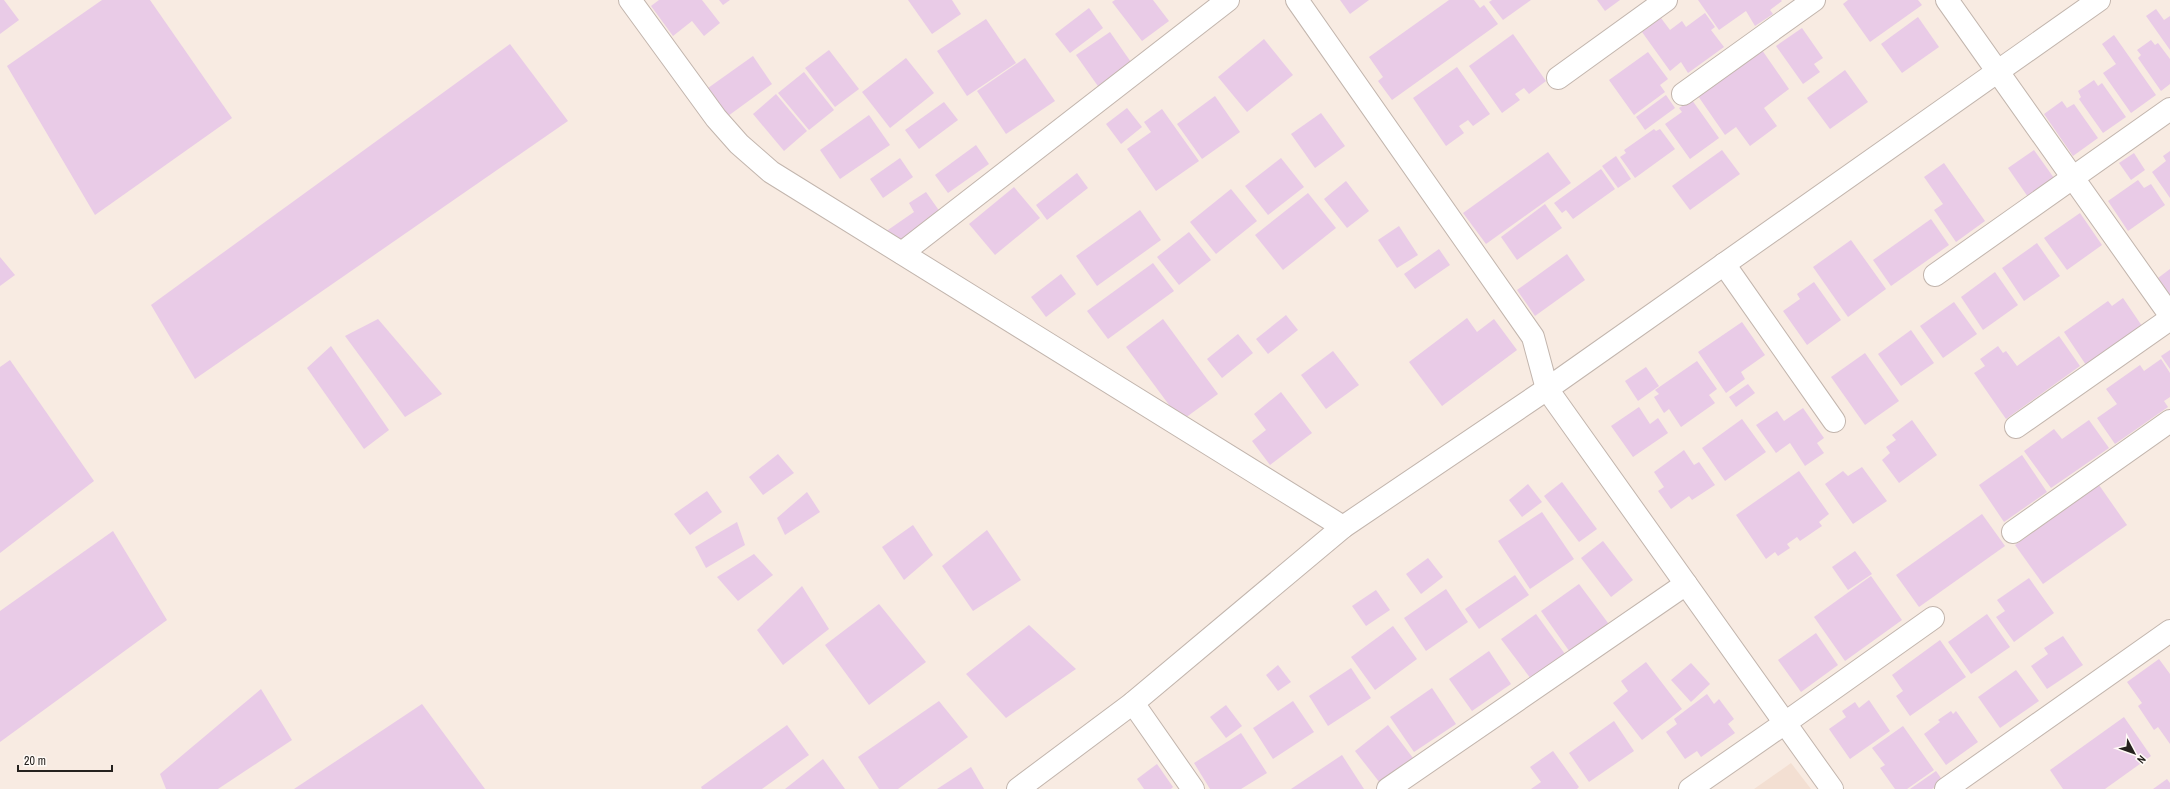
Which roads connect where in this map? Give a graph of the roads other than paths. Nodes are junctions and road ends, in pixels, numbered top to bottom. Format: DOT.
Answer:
graph roads {
  1 [pos="630,0"];
  2 [pos="1228,0"];
  3 [pos="1298,0"];
  4 [pos="1666,0"];
  5 [pos="1814,0"];
  6 [pos="1947,0"];
  7 [pos="2099,0"];
  8 [pos="1998,72"];
  9 [pos="1558,78"];
  10 [pos="1684,94"];
  11 [pos="2170,109"];
  12 [pos="2072,178"];
  13 [pos="902,253"];
  14 [pos="1724,264"];
  15 [pos="1935,275"];
  16 [pos="2170,315"];
  17 [pos="2170,319"];
  18 [pos="1546,388"];
  19 [pos="1834,421"];
  20 [pos="2170,421"];
  21 [pos="2016,427"];
  22 [pos="1343,527"];
  23 [pos="2013,532"];
  24 [pos="1686,584"];
  25 [pos="1933,618"];
  26 [pos="2170,631"];
  27 [pos="1133,704"];
  28 [pos="1785,723"];
  29 [pos="1018,789"];
  30 [pos="1193,789"];
  31 [pos="1388,789"];
  32 [pos="1690,789"];
  33 [pos="1832,789"];
  34 [pos="1946,789"];
  1 -- 13 [label="street"];
  2 -- 13 [label="street"];
  3 -- 18 [label="street"];
  4 -- 9 [label="street"];
  5 -- 10 [label="street"];
  6 -- 8 [label="street"];
  7 -- 8 [label="street"];
  8 -- 12 [label="street"];
  8 -- 14 [label="street"];
  11 -- 12 [label="street"];
  12 -- 15 [label="street"];
  12 -- 16 [label="street"];
  13 -- 22 [label="street"];
  14 -- 18 [label="street"];
  14 -- 19 [label="street"];
  17 -- 21 [label="street"];
  18 -- 22 [label="street"];
  18 -- 24 [label="street"];
  20 -- 23 [label="street"];
  22 -- 27 [label="street"];
  24 -- 28 [label="street"];
  24 -- 31 [label="street"];
  25 -- 28 [label="street"];
  26 -- 34 [label="street"];
  27 -- 29 [label="street"];
  27 -- 30 [label="street"];
  28 -- 32 [label="street"];
  28 -- 33 [label="street"];
}
